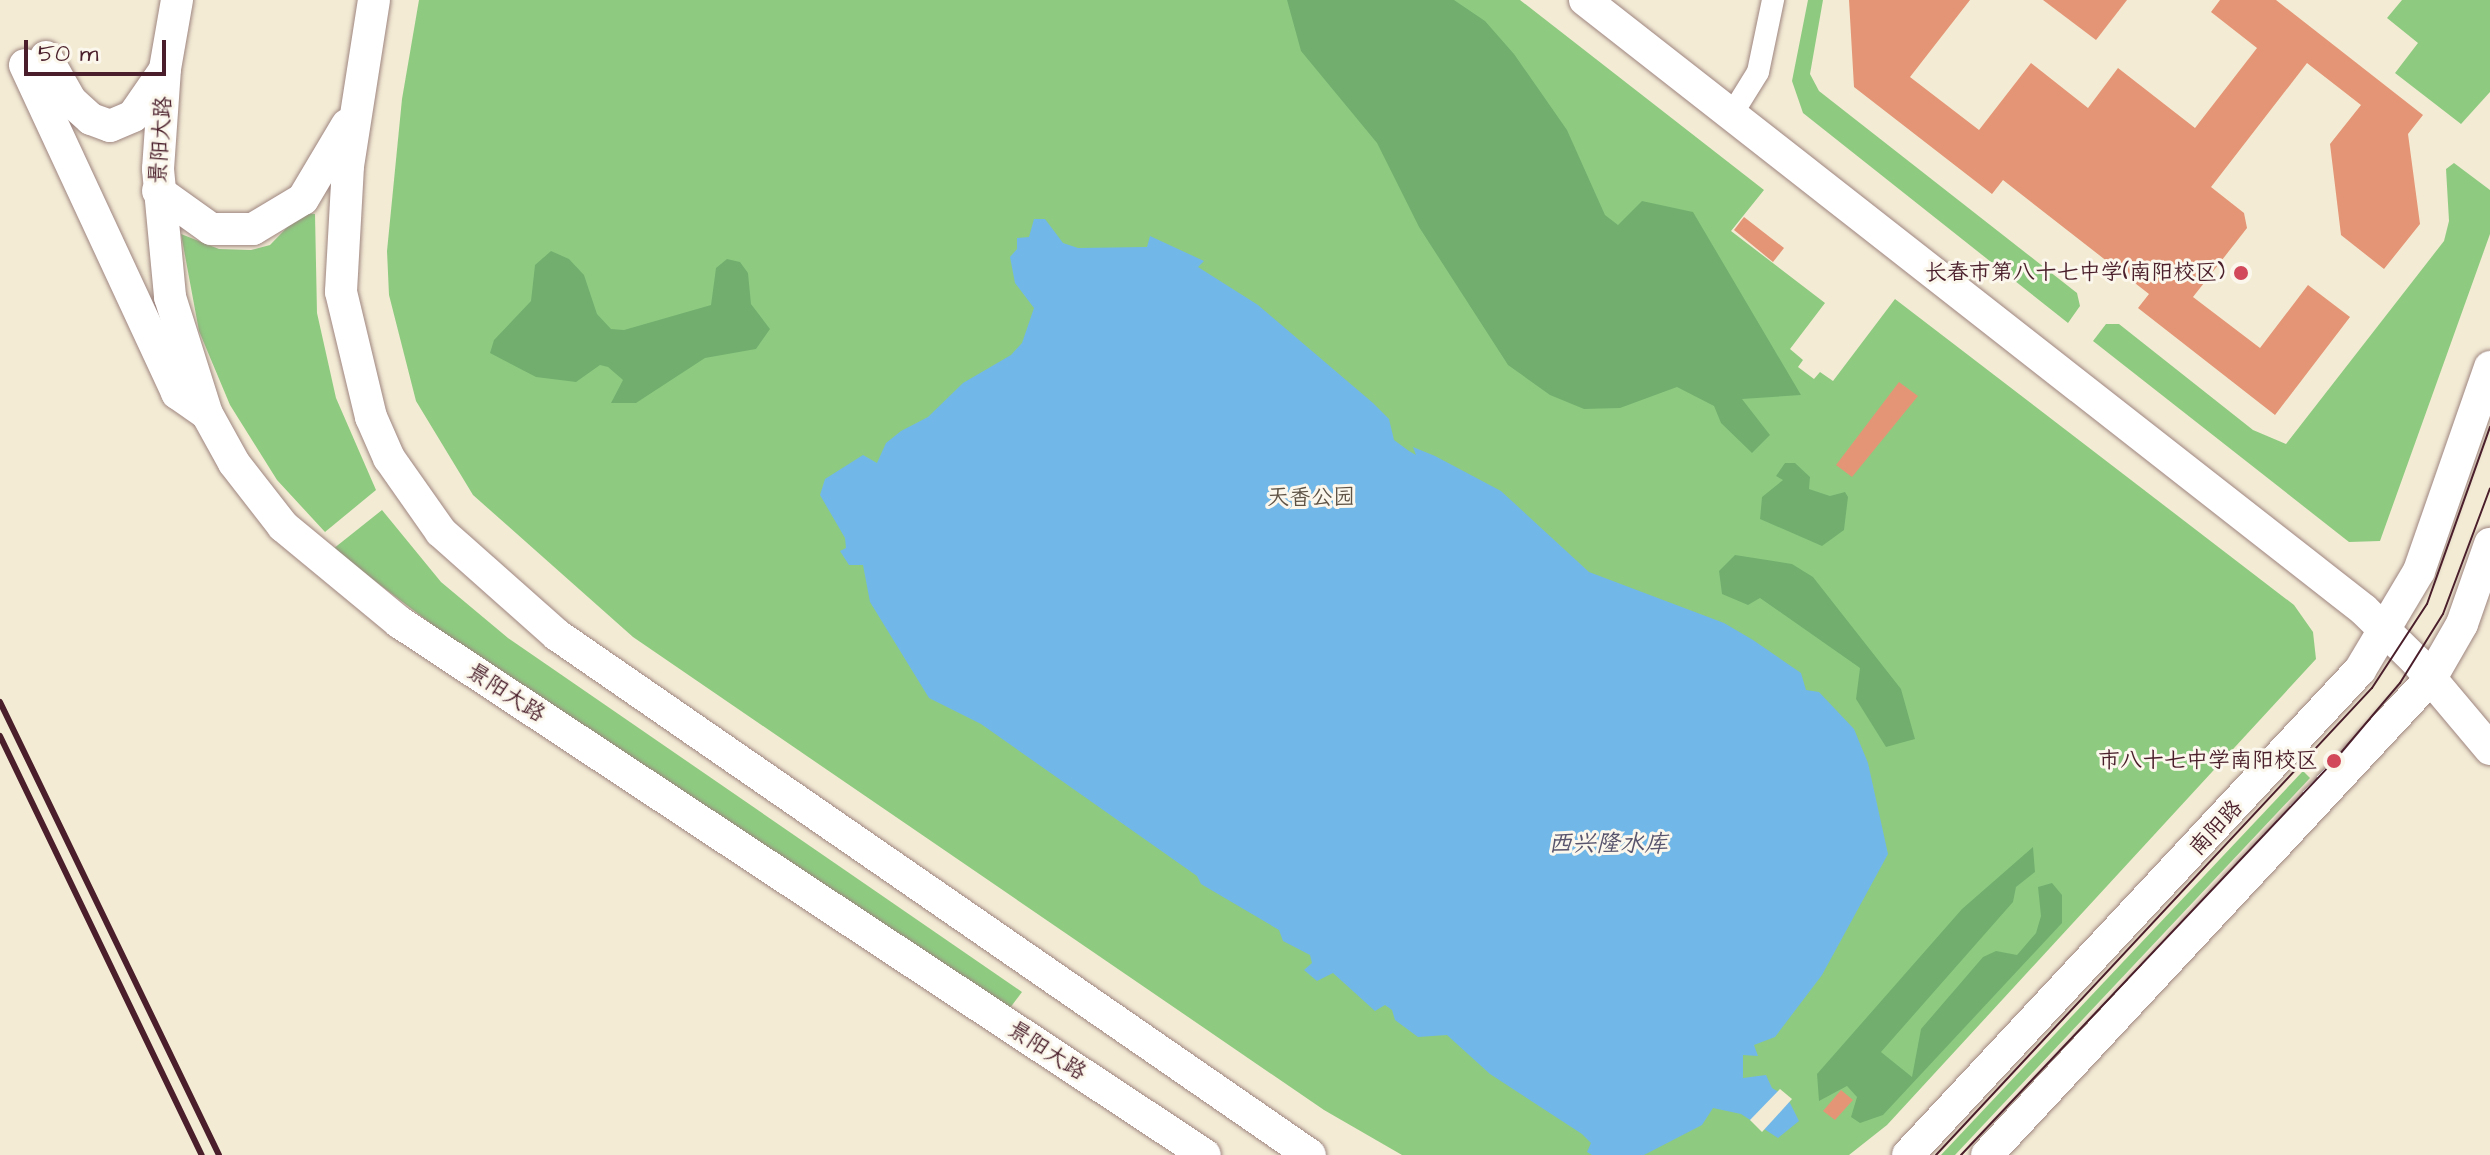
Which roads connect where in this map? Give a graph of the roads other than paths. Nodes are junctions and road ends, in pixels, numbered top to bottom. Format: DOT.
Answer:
graph roads {
  1 [pos="177,0"];
  2 [pos="374,0"];
  3 [pos="1585,0"];
  4 [pos="1773,0"];
  5 [pos="165,69"];
  6 [pos="355,112"];
  7 [pos="1732,114"];
  8 [pos="158,191"];
  9 [pos="2490,367"];
  10 [pos="207,414"];
  11 [pos="2490,544"];
  12 [pos="2387,631"];
  13 [pos="2431,678"];
  14 [pos="2490,749"];
  15 [pos="1205,1155"];
  16 [pos="1310,1155"];
  17 [pos="1908,1155"];
  18 [pos="1987,1155"];
  1 -- 5 [label="main road, 景阳大路"];
  2 -- 6 [label="main road"];
  3 -- 7 [label="main road"];
  4 -- 7 [label="street"];
  5 -- 8 [label="main road, 景阳大路"];
  5 -- 10 [label="main road"];
  6 -- 8 [label="main road"];
  6 -- 16 [label="main road"];
  7 -- 12 [label="main road"];
  8 -- 10 [label="main road, 景阳大路"];
  9 -- 12 [label="main road, 南阳路"];
  10 -- 15 [label="main road, 景阳大路"];
  11 -- 13 [label="main road"];
  12 -- 13 [label="main road"];
  12 -- 17 [label="main road, 南阳路"];
  13 -- 14 [label="main road"];
  13 -- 18 [label="main road"];
}
